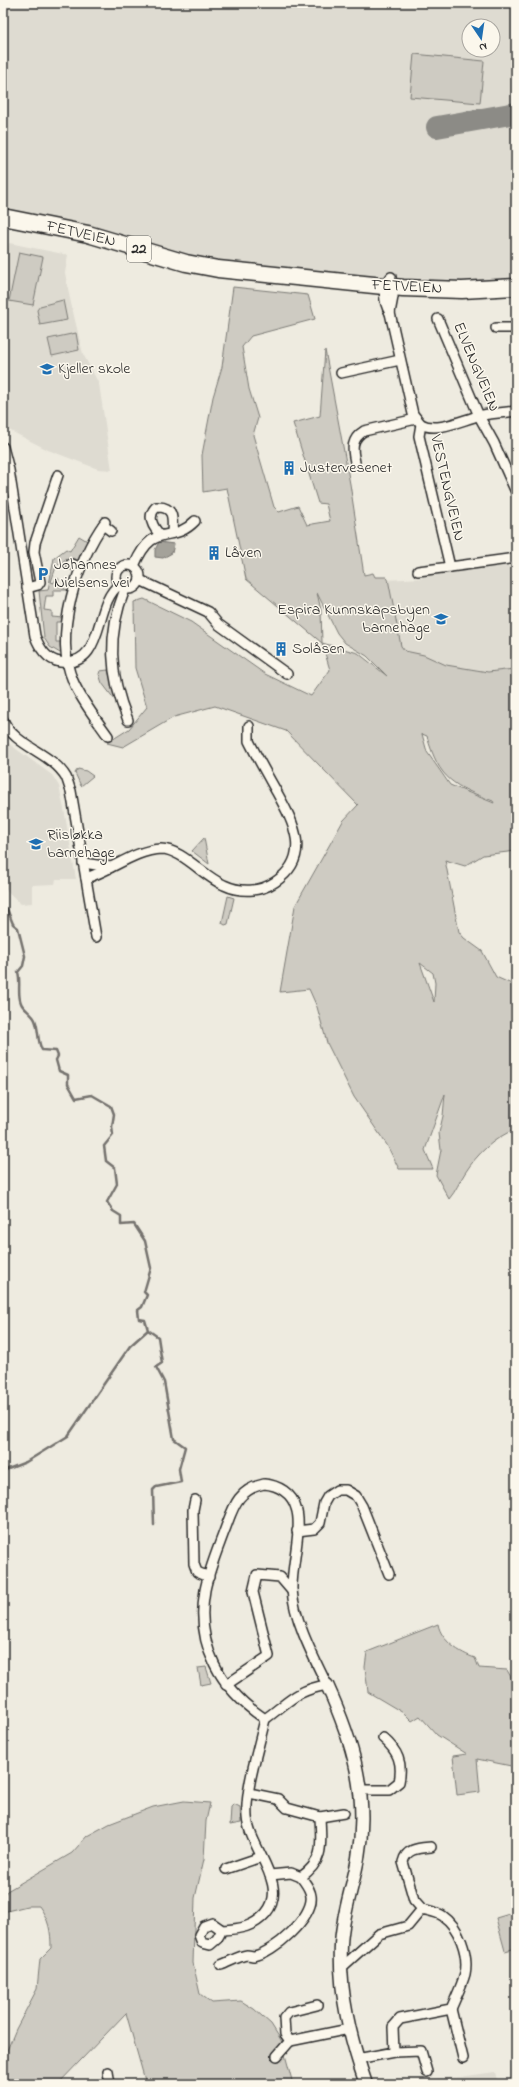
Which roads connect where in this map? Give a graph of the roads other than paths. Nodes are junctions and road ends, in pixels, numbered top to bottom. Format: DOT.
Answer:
graph roads {
  1 [pos="3,217"];
  2 [pos="390,284"];
  3 [pos="516,286"];
  4 [pos="438,319"];
  5 [pos="496,328"];
  6 [pos="516,328"];
  7 [pos="400,360"];
  8 [pos="341,373"];
  9 [pos="516,411"];
  10 [pos="479,416"];
  11 [pos="418,422"];
  12 [pos="3,449"];
  13 [pos="355,462"];
  14 [pos="58,475"];
  15 [pos="516,492"];
  16 [pos="195,521"];
  17 [pos="111,531"];
  18 [pos="172,533"];
  19 [pos="160,535"];
  20 [pos="516,558"];
  21 [pos="71,564"];
  22 [pos="134,566"];
  23 [pos="81,567"];
  24 [pos="450,567"];
  25 [pos="418,571"];
  26 [pos="140,580"];
  27 [pos="122,587"];
  28 [pos="27,588"];
  29 [pos="67,662"];
  30 [pos="287,674"];
  31 [pos="3,720"];
  32 [pos="128,720"];
  33 [pos="249,726"];
  34 [pos="108,736"];
  35 [pos="83,863"];
  36 [pos="111,867"];
  37 [pos="86,878"];
  38 [pos="96,937"];
  39 [pos="195,1500"];
  40 [pos="297,1531"];
  41 [pos="389,1574"];
  42 [pos="209,1577"];
  43 [pos="292,1591"];
  44 [pos="226,1685"];
  45 [pos="326,1685"];
  46 [pos="265,1719"];
  47 [pos="384,1738"];
  48 [pos="361,1790"];
  49 [pos="249,1792"];
  50 [pos="344,1813"];
  51 [pos="320,1817"];
  52 [pos="431,1847"];
  53 [pos="261,1857"];
  54 [pos="226,1869"];
  55 [pos="270,1875"];
  56 [pos="301,1877"];
  57 [pos="422,1909"];
  58 [pos="222,1930"];
  59 [pos="221,1965"];
  60 [pos="341,1968"];
  61 [pos="317,2004"];
  62 [pos="451,2009"];
  63 [pos="349,2029"];
  64 [pos="290,2041"];
  65 [pos="394,2052"];
  66 [pos="277,2056"];
  67 [pos="463,2058"];
  68 [pos="357,2059"];
  69 [pos="108,2072"];
  70 [pos="427,2072"];
  71 [pos="110,2084"];
  72 [pos="366,2084"];
  1 -- 2 [label="highway, FETVEIEN / 22"];
  2 -- 3 [label="highway, FETVEIEN / 22"];
  2 -- 7 [label="street, VESTENGVEIEN"];
  4 -- 10 [label="street, ELVENGVEIEN"];
  5 -- 6 [label="street"];
  7 -- 8 [label="street"];
  7 -- 11 [label="street, VESTENGVEIEN"];
  9 -- 10 [label="street"];
  10 -- 11 [label="street"];
  10 -- 15 [label="street, ELVENGVEIEN"];
  11 -- 13 [label="street, VESTENGVEIEN"];
  11 -- 24 [label="street, VESTENGVEIEN"];
  12 -- 28 [label="street"];
  14 -- 28 [label="street"];
  16 -- 18 [label="street"];
  17 -- 23 [label="street"];
  18 -- 19 [label="street"];
  18 -- 19 [label="street"];
  19 -- 22 [label="street"];
  20 -- 24 [label="street, VESTENGVEIEN"];
  21 -- 23 [label="street"];
  22 -- 26 [label="street"];
  22 -- 27 [label="street"];
  23 -- 29 [label="street"];
  24 -- 25 [label="street, VESTENGVEIEN"];
  26 -- 27 [label="street"];
  26 -- 30 [label="street"];
  27 -- 29 [label="street"];
  27 -- 32 [label="street"];
  28 -- 29 [label="street"];
  29 -- 34 [label="street"];
  31 -- 35 [label="street"];
  33 -- 36 [label="street"];
  35 -- 36 [label="street"];
  35 -- 37 [label="street"];
  36 -- 37 [label="street"];
  37 -- 38 [label="street"];
  39 -- 42 [label="street"];
  40 -- 41 [label="street"];
  40 -- 42 [label="street"];
  40 -- 43 [label="street"];
  42 -- 44 [label="street"];
  43 -- 44 [label="street"];
  43 -- 45 [label="street"];
  44 -- 46 [label="street"];
  45 -- 46 [label="street"];
  45 -- 48 [label="street"];
  46 -- 49 [label="street"];
  47 -- 48 [label="street"];
  48 -- 60 [label="street"];
  49 -- 51 [label="street"];
  49 -- 53 [label="street"];
  50 -- 51 [label="street"];
  51 -- 56 [label="street"];
  52 -- 57 [label="street"];
  53 -- 54 [label="street"];
  53 -- 55 [label="street"];
  55 -- 56 [label="street"];
  55 -- 58 [label="street"];
  56 -- 59 [label="street"];
  57 -- 60 [label="street"];
  57 -- 62 [label="street"];
  60 -- 63 [label="street"];
  61 -- 64 [label="street"];
  62 -- 65 [label="street"];
  62 -- 67 [label="street"];
  63 -- 64 [label="street"];
  63 -- 68 [label="street"];
  64 -- 66 [label="street"];
  65 -- 68 [label="street"];
  65 -- 70 [label="street"];
  68 -- 72 [label="street"];
  69 -- 71 [label="street"];
}
